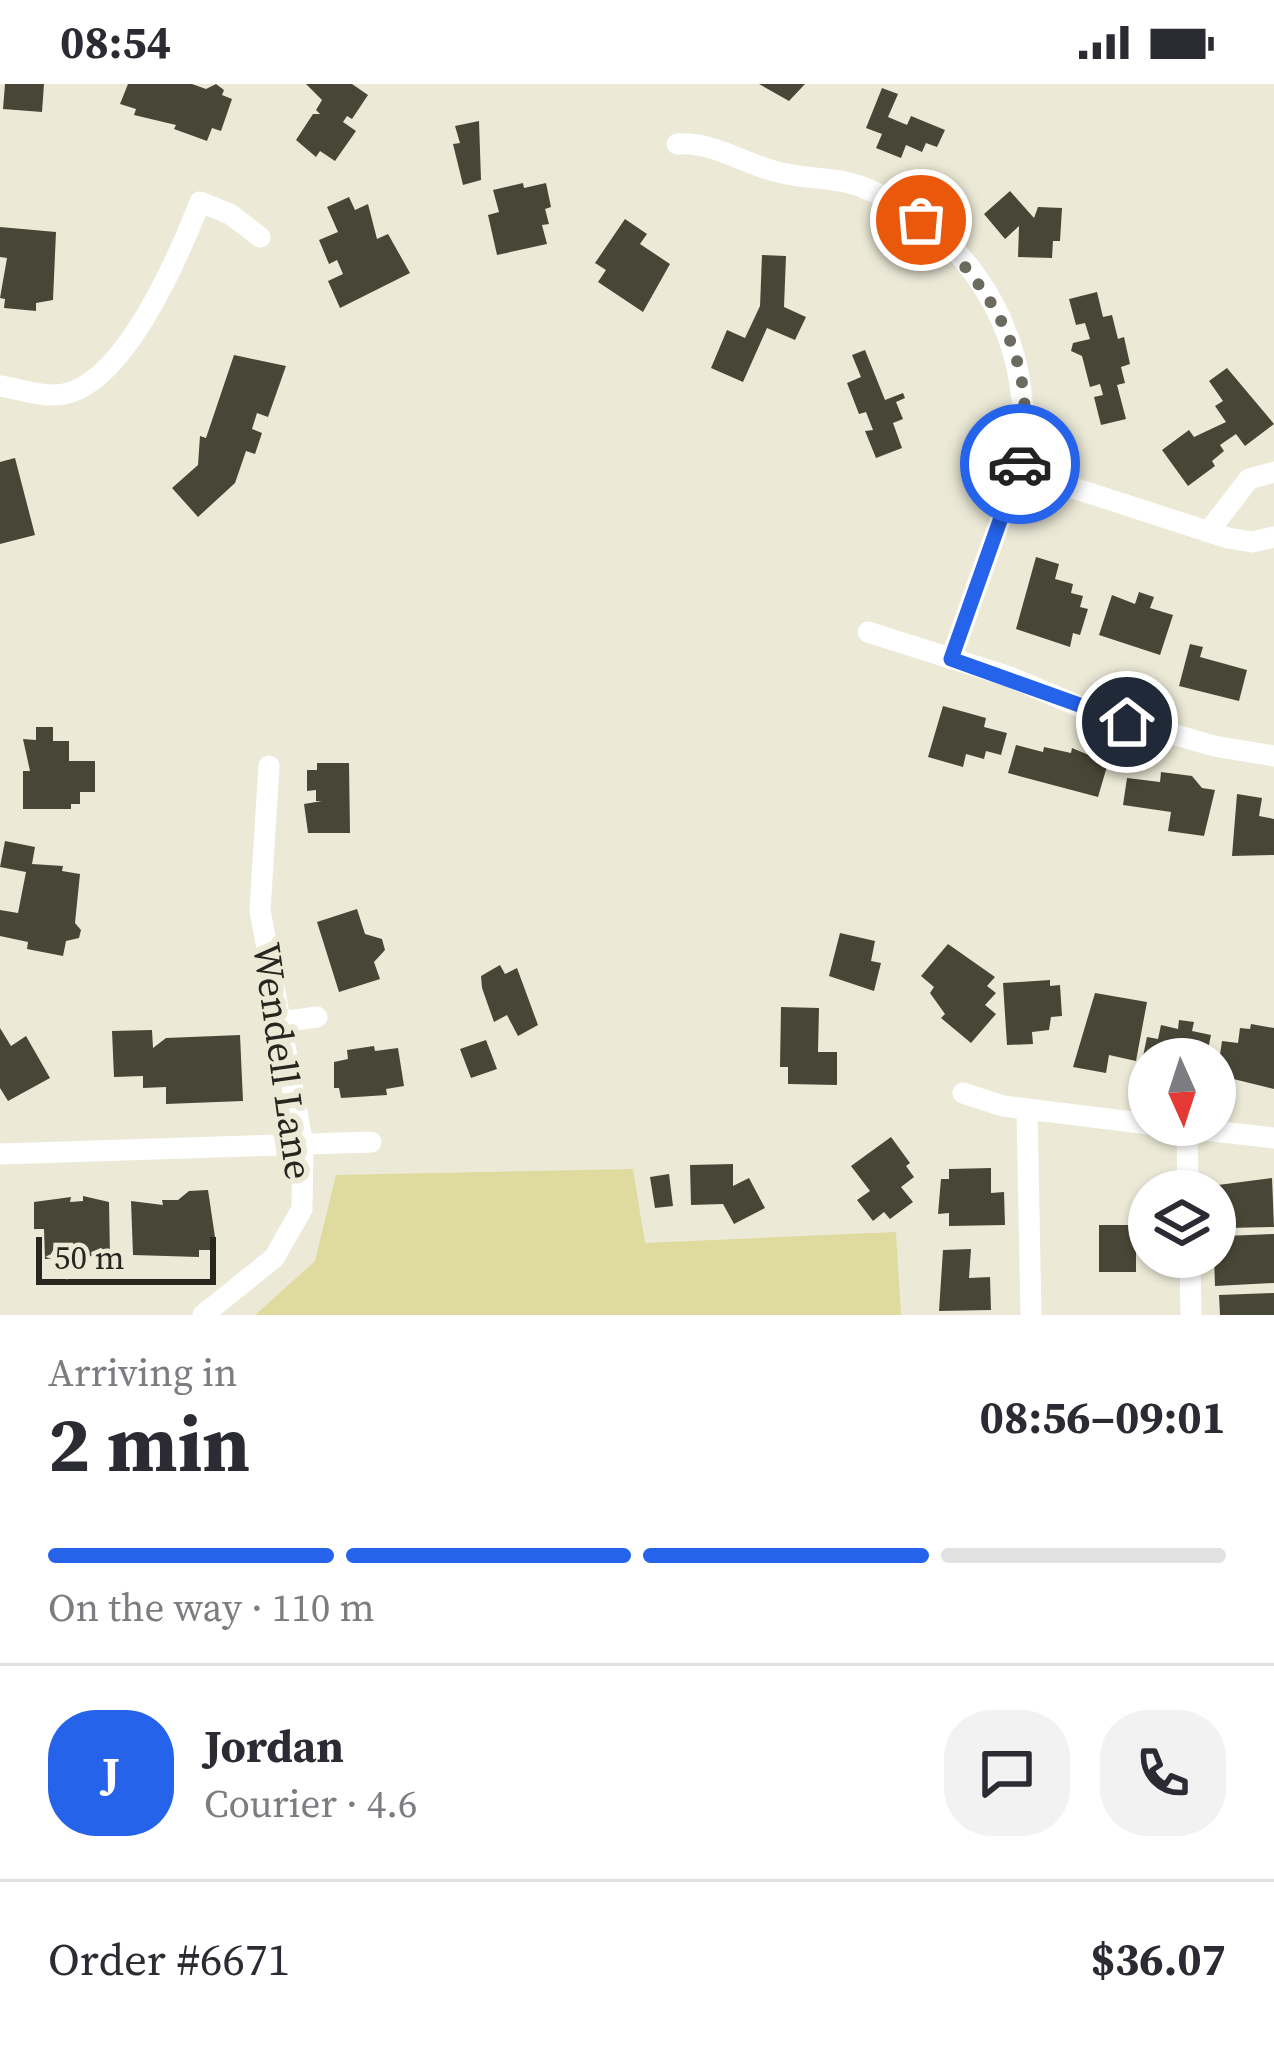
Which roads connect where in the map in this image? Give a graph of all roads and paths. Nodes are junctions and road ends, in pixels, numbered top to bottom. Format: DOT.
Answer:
graph roads {
  1 [pos="677,144"];
  2 [pos="260,237"];
  3 [pos="0,386"];
  4 [pos="1018,470"];
  5 [pos="1274,472"];
  6 [pos="1208,532"];
  7 [pos="1274,537"];
  8 [pos="868,632"];
  9 [pos="951,659"];
  10 [pos="1274,756"];
  11 [pos="269,766"];
  12 [pos="317,1017"];
  13 [pos="280,1022"];
  14 [pos="963,1093"];
  15 [pos="1027,1110"];
  16 [pos="1128,1122"];
  17 [pos="1236,1134"];
  18 [pos="1274,1138"];
  19 [pos="371,1142"];
  20 [pos="303,1145"];
  21 [pos="0,1154"];
  22 [pos="1190,1278"];
  23 [pos="203,1315"];
  24 [pos="1031,1315"];
  25 [pos="1191,1315"];
  1 -- 4 [label="street"];
  2 -- 3 [label="street"];
  4 -- 6 [label="street"];
  4 -- 9 [label="street"];
  5 -- 6 [label="street"];
  6 -- 7 [label="street"];
  8 -- 9 [label="street"];
  9 -- 10 [label="street"];
  11 -- 13 [label="street, Wendell Lane"];
  12 -- 13 [label="street"];
  13 -- 20 [label="street, Wendell Lane"];
  14 -- 15 [label="street"];
  15 -- 16 [label="street"];
  15 -- 24 [label="street"];
  17 -- 18 [label="street"];
  19 -- 20 [label="street"];
  20 -- 21 [label="street"];
  20 -- 23 [label="street, Wendell Lane"];
  22 -- 25 [label="street"];
}
